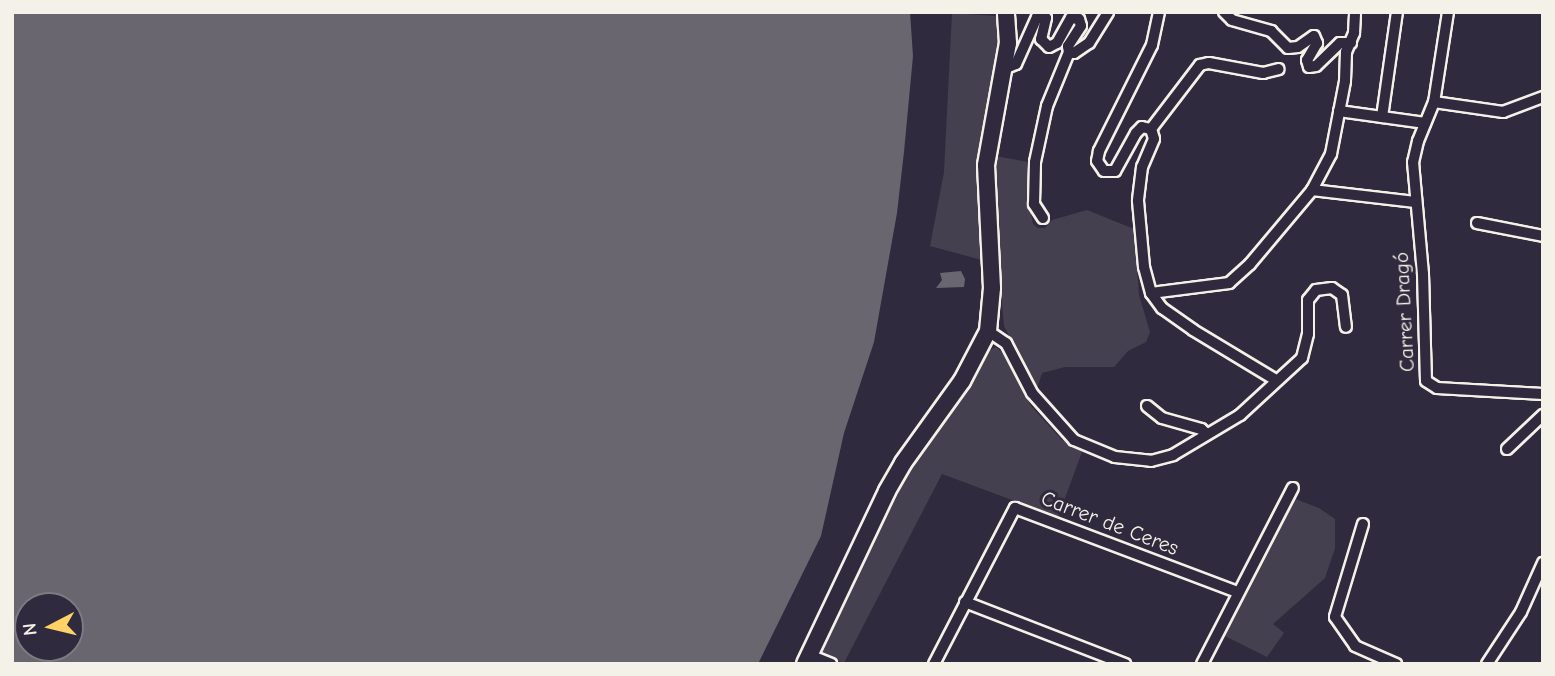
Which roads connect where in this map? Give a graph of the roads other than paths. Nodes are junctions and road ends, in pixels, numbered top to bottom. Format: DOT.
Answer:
graph roads {
  1 [pos="1006,12"];
  2 [pos="1108,12"];
  3 [pos="1158,12"];
  4 [pos="1224,12"];
  5 [pos="1355,12"];
  6 [pos="1396,12"];
  7 [pos="1448,12"];
  8 [pos="1351,43"];
  9 [pos="1069,52"];
  10 [pos="1004,69"];
  11 [pos="1279,69"];
  12 [pos="1543,97"];
  13 [pos="1434,102"];
  14 [pos="1339,111"];
  15 [pos="1382,117"];
  16 [pos="1425,123"];
  17 [pos="1152,129"];
  18 [pos="1312,190"];
  19 [pos="1415,202"];
  20 [pos="1042,218"];
  21 [pos="1477,223"];
  22 [pos="1543,236"];
  23 [pos="1151,293"];
  24 [pos="1346,327"];
  25 [pos="988,331"];
  26 [pos="1276,380"];
  27 [pos="1543,394"];
  28 [pos="1147,406"];
  29 [pos="1543,415"];
  30 [pos="1207,434"];
  31 [pos="1507,449"];
  32 [pos="1293,488"];
  33 [pos="1363,524"];
  34 [pos="1543,562"];
  35 [pos="1237,592"];
  36 [pos="965,602"];
  37 [pos="807,659"];
  38 [pos="831,664"];
  39 [pos="934,664"];
  40 [pos="1125,664"];
  41 [pos="1202,664"];
  42 [pos="1396,664"];
  43 [pos="1487,664"];
  1 -- 10 [label="street"];
  2 -- 9 [label="street"];
  3 -- 17 [label="street"];
  4 -- 8 [label="street"];
  5 -- 8 [label="street"];
  6 -- 15 [label="street"];
  7 -- 13 [label="street, Carrer Dragó"];
  8 -- 14 [label="street"];
  9 -- 10 [label="street"];
  9 -- 20 [label="street"];
  10 -- 25 [label="street"];
  11 -- 17 [label="street"];
  12 -- 13 [label="street"];
  13 -- 16 [label="street, Carrer Dragó"];
  14 -- 15 [label="street"];
  14 -- 18 [label="street"];
  15 -- 16 [label="street"];
  16 -- 19 [label="street, Carrer Dragó"];
  17 -- 23 [label="street"];
  18 -- 19 [label="street"];
  18 -- 23 [label="street"];
  19 -- 27 [label="street, Carrer Dragó"];
  21 -- 22 [label="street"];
  23 -- 26 [label="street"];
  24 -- 26 [label="street"];
  25 -- 30 [label="street"];
  25 -- 37 [label="street"];
  26 -- 30 [label="street"];
  28 -- 30 [label="street"];
  29 -- 31 [label="street"];
  32 -- 35 [label="street"];
  33 -- 42 [label="street"];
  34 -- 43 [label="street"];
  35 -- 36 [label="street, Carrer de Ceres"];
  35 -- 41 [label="street"];
  36 -- 39 [label="street, Carrer de Ceres"];
  36 -- 40 [label="street"];
  37 -- 38 [label="street"];
}
